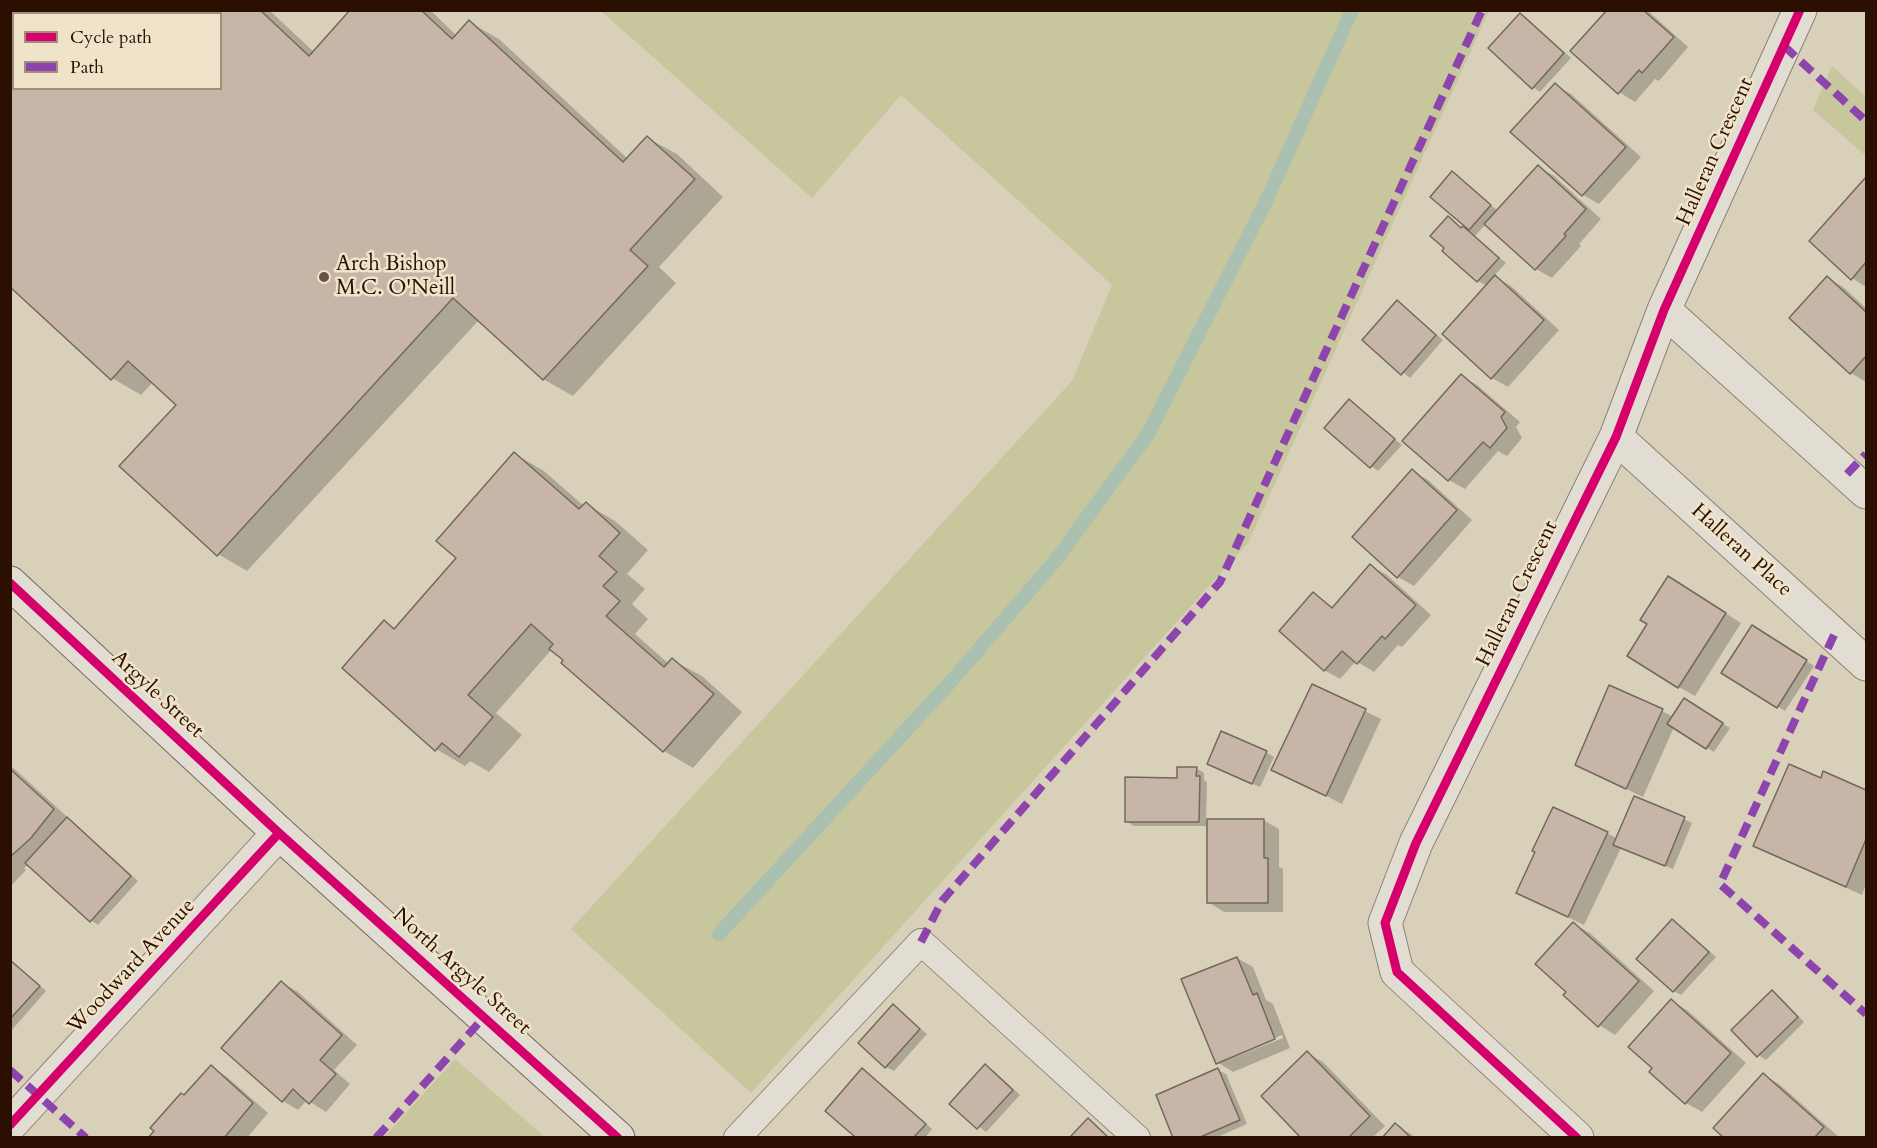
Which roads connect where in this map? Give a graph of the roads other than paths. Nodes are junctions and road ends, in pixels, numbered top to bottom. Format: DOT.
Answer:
graph roads {
  1 [pos="1800,10"];
  2 [pos="1664,310"];
  3 [pos="1616,437"];
  4 [pos="1866,492"];
  5 [pos="10,583"];
  6 [pos="1866,664"];
  7 [pos="279,833"];
  8 [pos="10,1125"];
  9 [pos="618,1137"];
  10 [pos="737,1137"];
  11 [pos="1137,1137"];
  12 [pos="1577,1137"];
  1 -- 2 [label="street, Halleran Crescent"];
  2 -- 3 [label="street, Halleran Crescent"];
  2 -- 4 [label="street"];
  3 -- 6 [label="street, Halleran Place"];
  3 -- 12 [label="street, Halleran Crescent"];
  5 -- 7 [label="street, Argyle Street"];
  7 -- 8 [label="street, Woodward Avenue"];
  7 -- 9 [label="street, North Argyle Street"];
  10 -- 11 [label="lane"];
}
